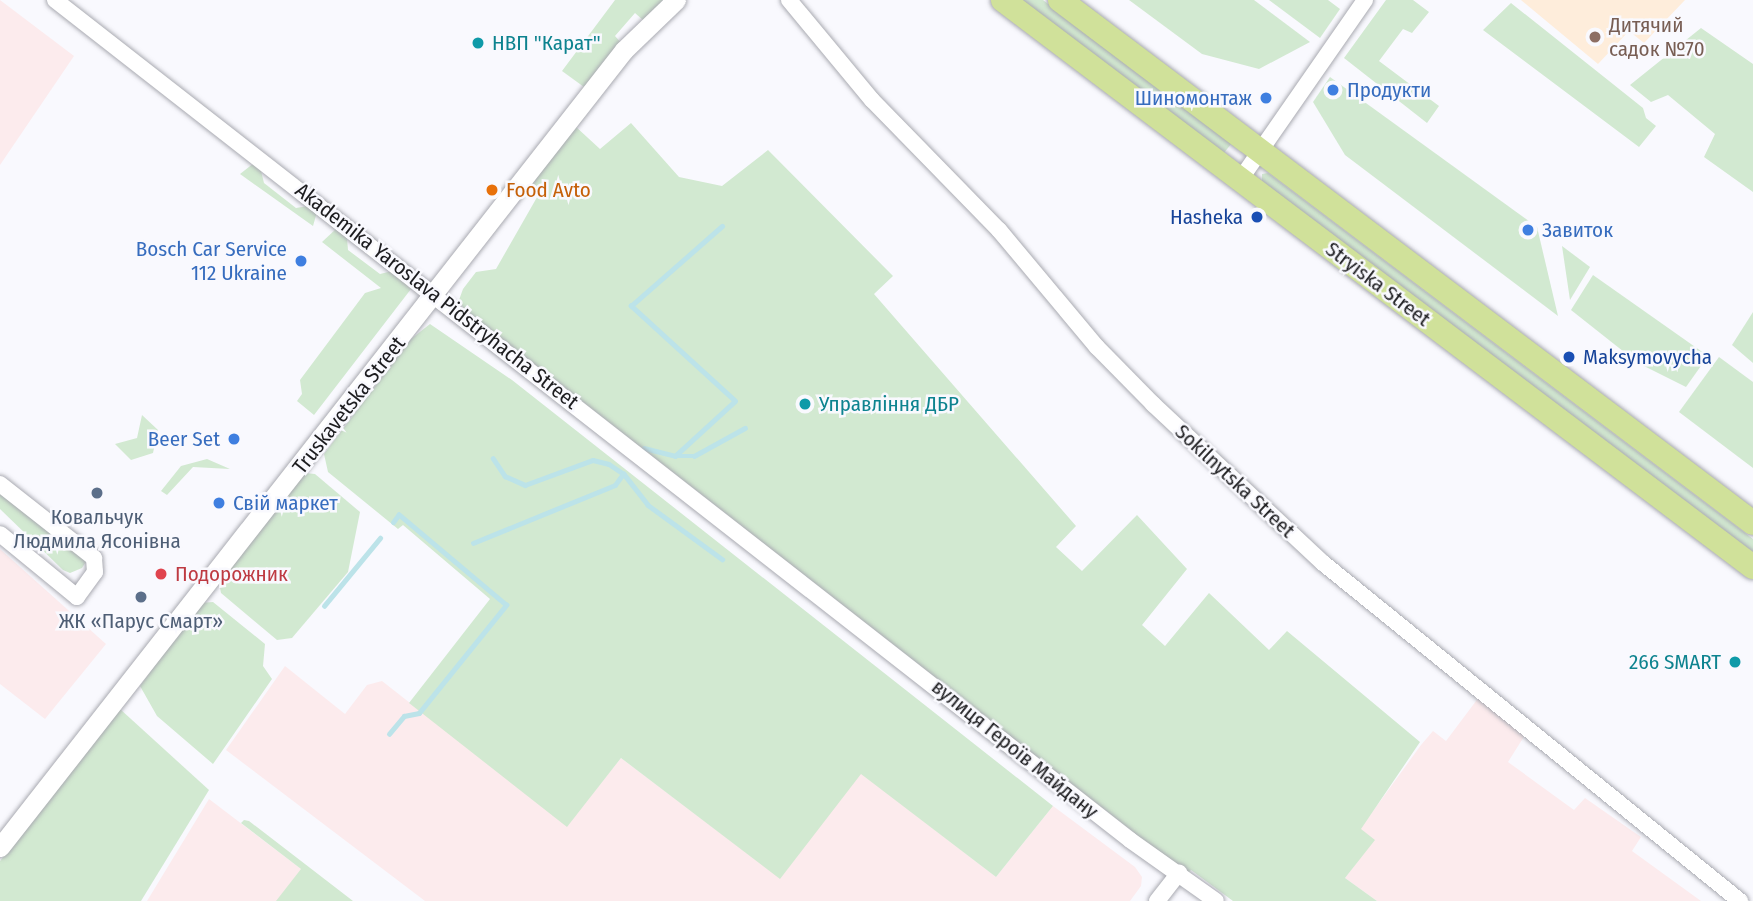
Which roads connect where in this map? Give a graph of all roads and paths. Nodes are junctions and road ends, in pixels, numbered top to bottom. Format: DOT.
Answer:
graph roads {
  1 [pos="55,0"];
  2 [pos="676,0"];
  3 [pos="789,0"];
  4 [pos="1003,0"];
  5 [pos="1060,0"];
  6 [pos="1365,0"];
  7 [pos="1262,149"];
  8 [pos="1240,180"];
  9 [pos="437,295"];
  10 [pos="0,484"];
  11 [pos="1753,523"];
  12 [pos="0,534"];
  13 [pos="1753,568"];
  14 [pos="818,592"];
  15 [pos="0,848"];
  16 [pos="1179,873"];
  17 [pos="1157,901"];
  18 [pos="1216,901"];
  19 [pos="1740,901"];
  1 -- 9 [label="street, Akademika Yaroslava Pidstryhacha Street"];
  2 -- 9 [label="street, Truskavetska Street"];
  3 -- 19 [label="street, Sokilnytska Street"];
  4 -- 8 [label="main road, Stryiska Street"];
  5 -- 7 [label="main road, Stryiska Street"];
  6 -- 7 [label="street"];
  7 -- 8 [label="street"];
  7 -- 11 [label="main road, Stryiska Street"];
  8 -- 13 [label="main road, Stryiska Street"];
  9 -- 14 [label="street, Akademika Yaroslava Pidstryhacha Street"];
  9 -- 15 [label="street, Truskavetska Street"];
  10 -- 12 [label="street"];
  14 -- 16 [label="street, вулиця Героїв Майдану"];
  16 -- 17 [label="street"];
  16 -- 18 [label="street, вулиця Героїв Майдану"];
}
